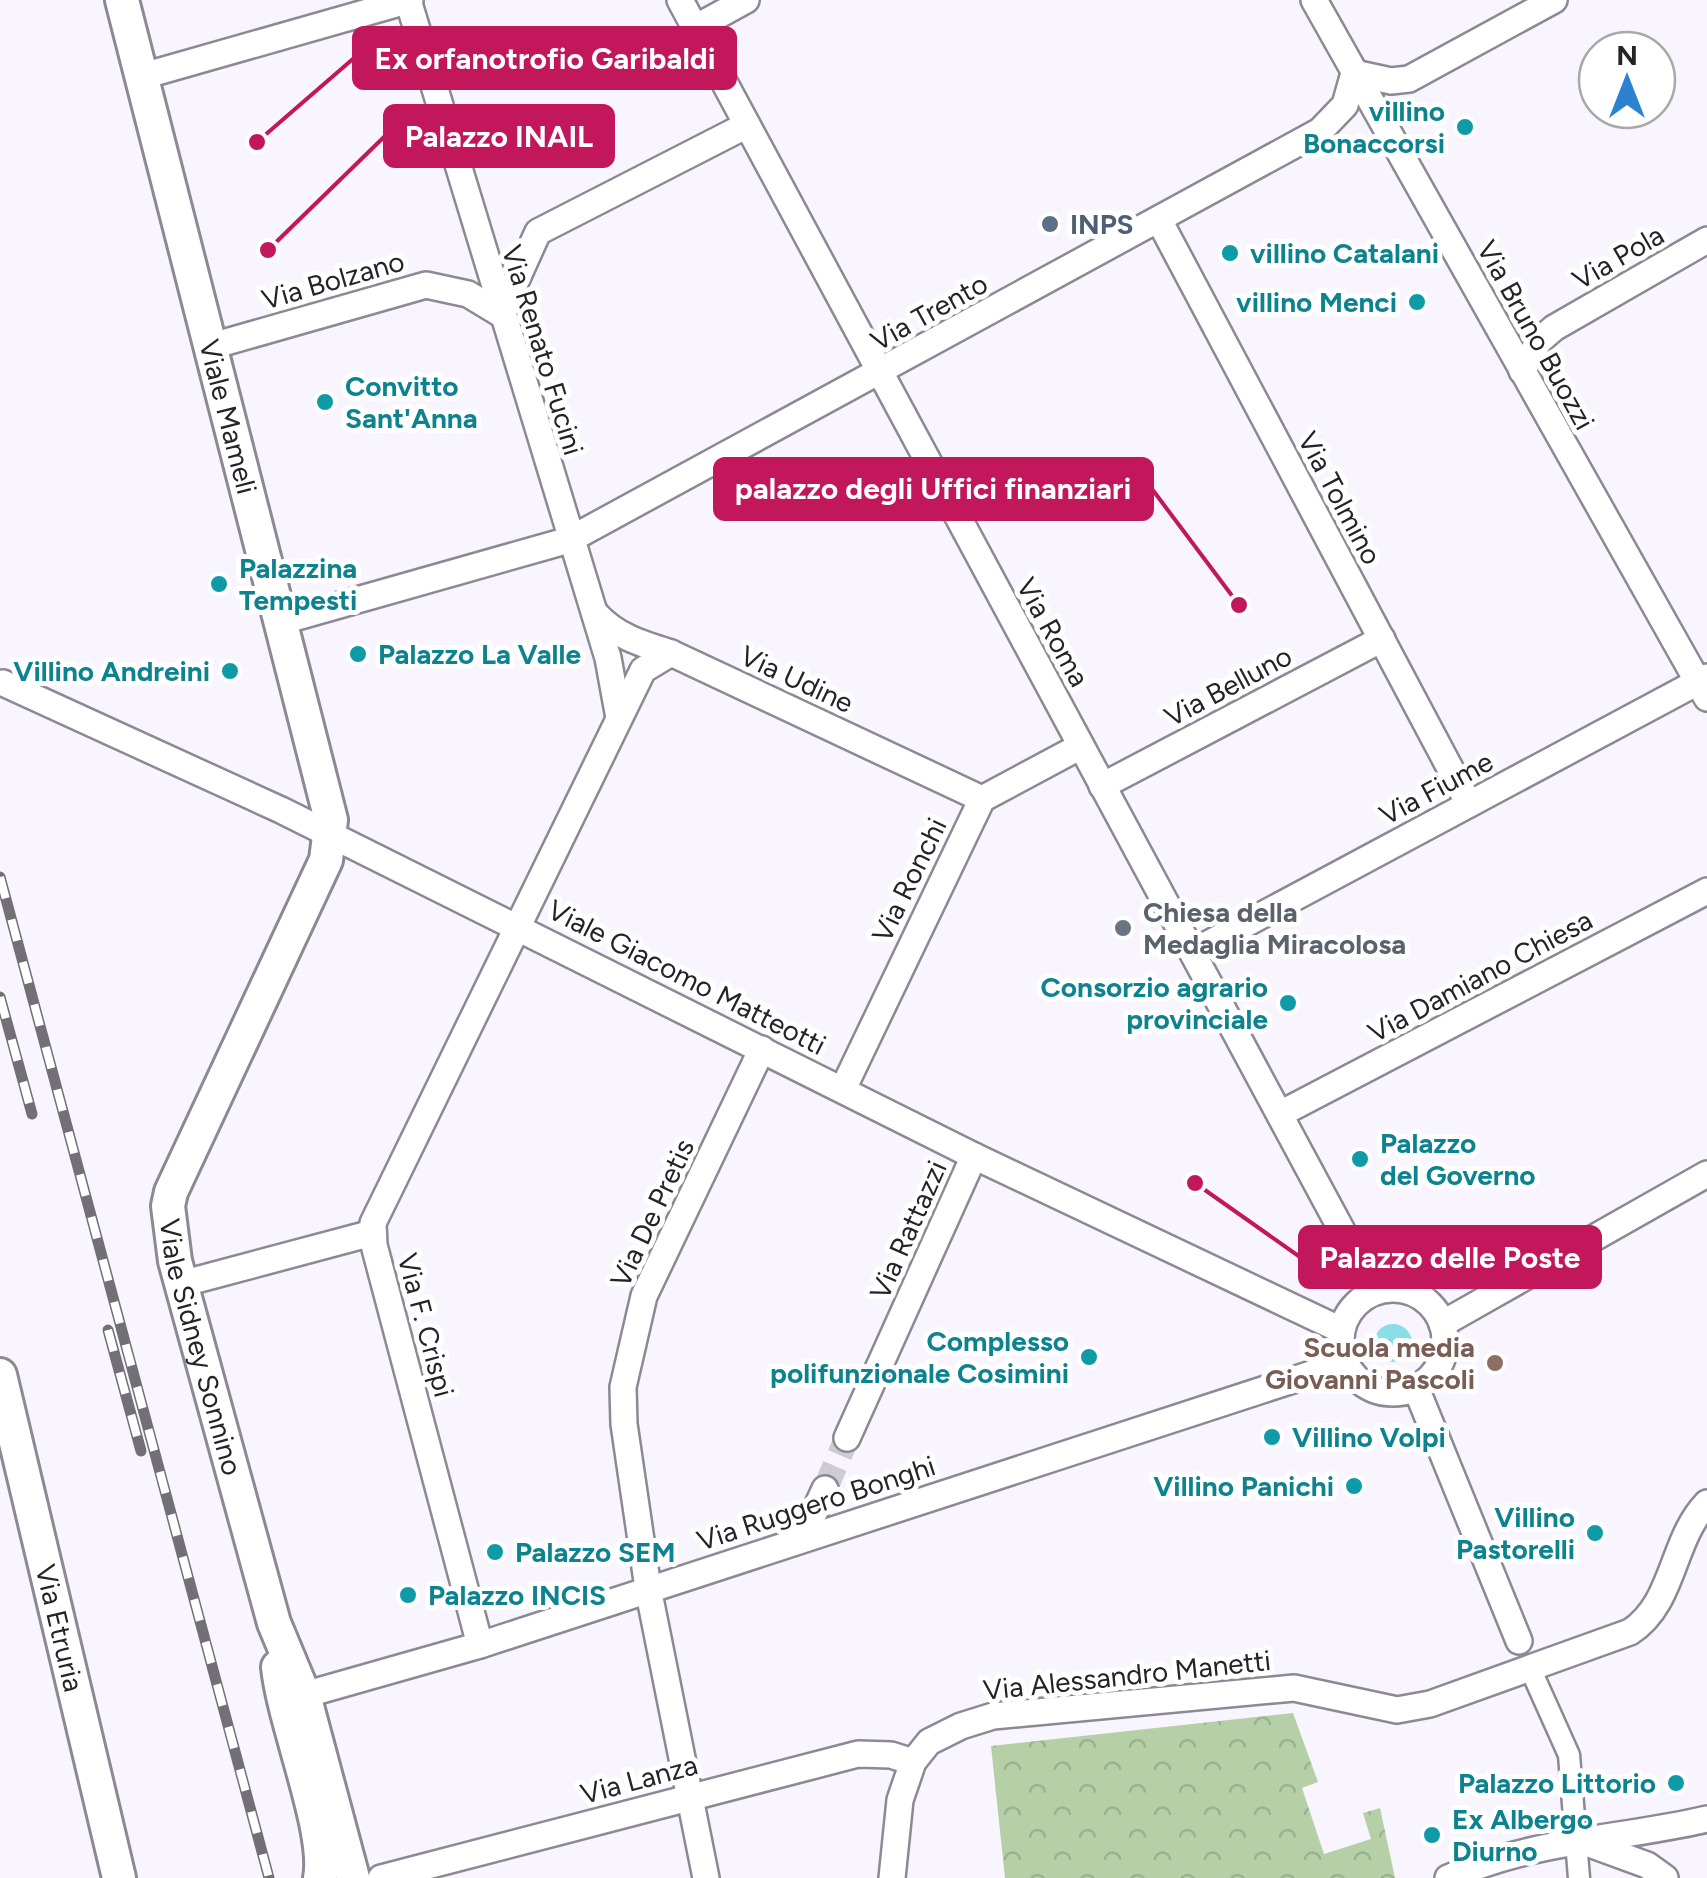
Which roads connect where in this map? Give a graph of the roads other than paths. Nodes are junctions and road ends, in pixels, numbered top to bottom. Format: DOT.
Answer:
graph roads {
  1 [pos="122,0"];
  2 [pos="409,0"];
  3 [pos="680,0"];
  4 [pos="746,0"];
  5 [pos="1314,0"];
  6 [pos="1554,0"];
  7 [pos="695,28"];
  8 [pos="1354,73"];
  9 [pos="143,76"];
  10 [pos="746,126"];
  11 [pos="1158,220"];
  12 [pos="1707,240"];
  13 [pos="500,314"];
  14 [pos="212,346"];
  15 [pos="1522,371"];
  16 [pos="878,374"];
  17 [pos="569,540"];
  18 [pos="591,609"];
  19 [pos="283,621"];
  20 [pos="1382,639"];
  21 [pos="671,653"];
  22 [pos="4,682"];
  23 [pos="1704,686"];
  24 [pos="619,718"];
  25 [pos="1081,746"];
  26 [pos="1102,786"];
  27 [pos="982,799"];
  28 [pos="1468,804"];
  29 [pos="332,836"];
  30 [pos="1707,891"];
  31 [pos="517,926"];
  32 [pos="1192,952"];
  33 [pos="762,1049"];
  34 [pos="843,1089"];
  35 [pos="1280,1114"];
  36 [pos="974,1156"];
  37 [pos="1707,1174"];
  38 [pos="372,1233"];
  39 [pos="181,1284"];
  40 [pos="1375,1292"];
  41 [pos="1442,1324"];
  42 [pos="1341,1330"];
  43 [pos="1345,1363"];
  44 [pos="0,1376"];
  45 [pos="1416,1388"];
  46 [pos="847,1438"];
  47 [pos="824,1489"];
  48 [pos="1707,1504"];
  49 [pos="802,1539"];
  50 [pos="648,1588"];
  51 [pos="274,1623"];
  52 [pos="1519,1640"];
  53 [pos="480,1645"];
  54 [pos="1558,1658"];
  55 [pos="1530,1668"];
  56 [pos="1498,1680"];
  57 [pos="304,1695"];
  58 [pos="913,1762"];
  59 [pos="693,1796"];
  60 [pos="1707,1820"];
  61 [pos="1574,1839"];
  62 [pos="119,1878"];
  63 [pos="320,1878"];
  64 [pos="353,1878"];
  65 [pos="381,1878"];
  66 [pos="706,1878"];
  67 [pos="892,1878"];
  68 [pos="1448,1878"];
  69 [pos="1579,1878"];
  70 [pos="1665,1878"];
  1 -- 9 [label="street, Viale Mameli"];
  2 -- 9 [label="street"];
  2 -- 13 [label="street, Via Renato Fucini"];
  3 -- 7 [label="street, Via Roma"];
  4 -- 7 [label="street"];
  5 -- 8 [label="street, Via Bruno Buozzi"];
  6 -- 8 [label="street"];
  7 -- 10 [label="street, Via Roma"];
  8 -- 11 [label="street, Via Trento"];
  8 -- 15 [label="street, Via Bruno Buozzi"];
  9 -- 14 [label="street, Viale Mameli"];
  10 -- 13 [label="street"];
  10 -- 16 [label="street, Via Roma"];
  11 -- 16 [label="street, Via Trento"];
  11 -- 20 [label="street, Via Tolmino"];
  12 -- 15 [label="street, Via Pola"];
  13 -- 14 [label="street, Via Bolzano"];
  13 -- 17 [label="street, Via Renato Fucini"];
  14 -- 19 [label="street, Viale Mameli"];
  15 -- 23 [label="street, Via Bruno Buozzi"];
  16 -- 17 [label="street, Via Trento"];
  16 -- 25 [label="street, Via Roma"];
  17 -- 18 [label="street, Via Renato Fucini"];
  17 -- 19 [label="street, Via Trento"];
  18 -- 21 [label="street, Via Udine"];
  18 -- 24 [label="street, Via Renato Fucini"];
  19 -- 29 [label="street, Viale Mameli"];
  20 -- 26 [label="street, Via Belluno"];
  20 -- 28 [label="street, Via Tolmino"];
  21 -- 24 [label="street"];
  21 -- 27 [label="street, Via Udine"];
  22 -- 29 [label="street, Viale Giacomo Matteotti"];
  23 -- 28 [label="street, Via Fiume"];
  24 -- 31 [label="street"];
  25 -- 26 [label="street, Via Roma"];
  25 -- 27 [label="street, Via Ronchi"];
  26 -- 32 [label="street, Via Roma"];
  27 -- 34 [label="street, Via Ronchi"];
  28 -- 32 [label="street, Via Fiume"];
  29 -- 31 [label="street, Viale Giacomo Matteotti"];
  29 -- 39 [label="street, Viale Sidney Sonnino"];
  30 -- 35 [label="street, Via Damiano Chiesa"];
  31 -- 33 [label="street, Viale Giacomo Matteotti"];
  31 -- 38 [label="street, Via F. Crispi"];
  32 -- 35 [label="street, Via Roma"];
  33 -- 34 [label="street, Viale Giacomo Matteotti"];
  33 -- 50 [label="street, Via De Pretis"];
  34 -- 36 [label="street, Viale Giacomo Matteotti"];
  35 -- 40 [label="street, Via Roma"];
  36 -- 42 [label="street, Viale Giacomo Matteotti"];
  36 -- 46 [label="street, Via Rattazzi"];
  37 -- 41 [label="street"];
  38 -- 39 [label="street"];
  38 -- 53 [label="street, Via F. Crispi"];
  39 -- 51 [label="street, Viale Sidney Sonnino"];
  40 -- 41 [label="street"];
  40 -- 42 [label="street"];
  41 -- 45 [label="street"];
  42 -- 43 [label="street"];
  43 -- 45 [label="street"];
  43 -- 49 [label="street, Via Ruggero Bonghi"];
  44 -- 62 [label="street, Via Etruria"];
  45 -- 52 [label="street"];
  47 -- 49 [label="street"];
  48 -- 54 [label="street, Via Alessandro Manetti"];
  49 -- 50 [label="street, Via Ruggero Bonghi"];
  50 -- 53 [label="street, Via Ruggero Bonghi"];
  50 -- 59 [label="street, Via De Pretis"];
  51 -- 57 [label="street, Viale Sidney Sonnino"];
  51 -- 63 [label="street"];
  52 -- 54 [label="street"];
  52 -- 56 [label="street"];
  53 -- 57 [label="street, Via Ruggero Bonghi"];
  54 -- 55 [label="street, Via Alessandro Manetti"];
  55 -- 56 [label="street, Via Alessandro Manetti"];
  55 -- 61 [label="street"];
  56 -- 58 [label="street, Via Alessandro Manetti"];
  57 -- 64 [label="street, Viale Sidney Sonnino"];
  58 -- 59 [label="street, Via Lanza"];
  58 -- 67 [label="street"];
  59 -- 65 [label="street, Via Lanza"];
  59 -- 66 [label="street, Via De Pretis"];
  60 -- 61 [label="street"];
  61 -- 68 [label="street"];
  61 -- 69 [label="street"];
  61 -- 70 [label="street"];
}
